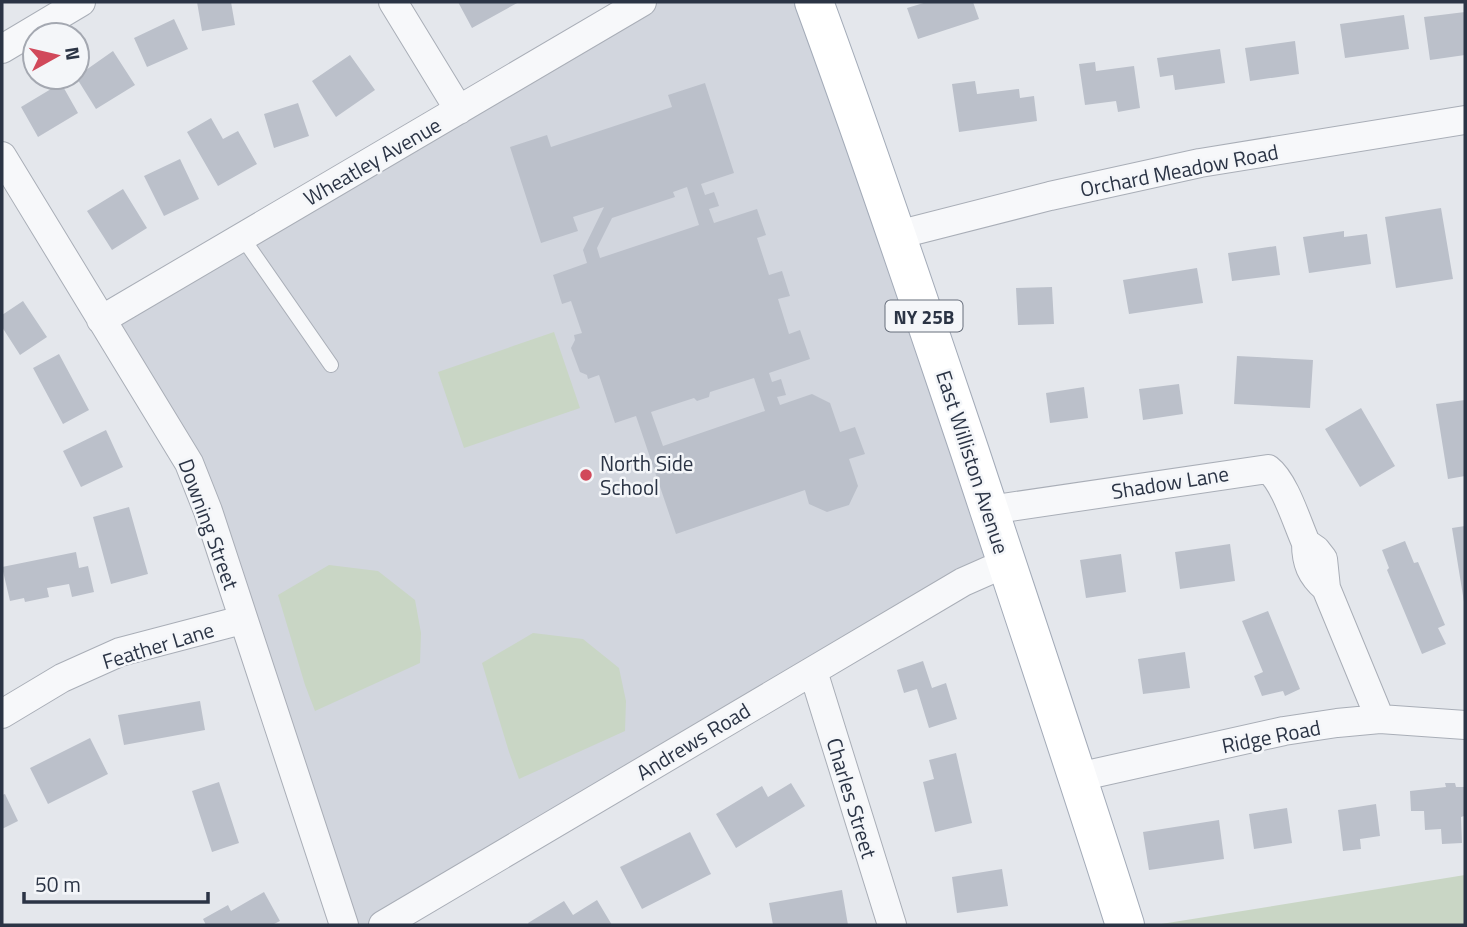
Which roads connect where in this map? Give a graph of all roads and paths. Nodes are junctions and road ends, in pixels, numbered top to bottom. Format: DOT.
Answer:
graph roads {
  1 [pos="81,2"];
  2 [pos="393,2"];
  3 [pos="642,2"];
  4 [pos="814,2"];
  5 [pos="2,49"];
  6 [pos="459,110"];
  7 [pos="1465,120"];
  8 [pos="2,156"];
  9 [pos="897,235"];
  10 [pos="242,237"];
  11 [pos="101,320"];
  12 [pos="331,365"];
  13 [pos="989,510"];
  14 [pos="1006,563"];
  15 [pos="242,620"];
  16 [pos="813,671"];
  17 [pos="5,704"];
  18 [pos="1380,719"];
  19 [pos="1465,724"];
  20 [pos="1079,777"];
  21 [pos="344,925"];
  22 [pos="383,925"];
  23 [pos="892,925"];
  24 [pos="1125,925"];
  1 -- 5 [label="street"];
  2 -- 6 [label="street"];
  3 -- 6 [label="street, Wheatley Avenue"];
  4 -- 9 [label="main road, East Williston Avenue / NY 25B"];
  6 -- 10 [label="street, Wheatley Avenue"];
  7 -- 9 [label="street, Orchard Meadow Road"];
  8 -- 11 [label="street, Downing Street"];
  9 -- 13 [label="main road, East Williston Avenue / NY 25B"];
  10 -- 11 [label="street, Wheatley Avenue"];
  10 -- 12 [label="lane"];
  11 -- 15 [label="street, Downing Street"];
  13 -- 14 [label="main road, East Williston Avenue / NY 25B"];
  13 -- 18 [label="street, Shadow Lane"];
  14 -- 16 [label="street, Andrews Road"];
  14 -- 20 [label="main road, East Williston Avenue / NY 25B"];
  15 -- 17 [label="street, Feather Lane"];
  15 -- 21 [label="street, Downing Street"];
  16 -- 22 [label="street, Andrews Road"];
  16 -- 23 [label="street, Charles Street"];
  18 -- 19 [label="street, Ridge Road"];
  18 -- 20 [label="street, Ridge Road"];
  20 -- 24 [label="main road, East Williston Avenue / NY 25B"];
}
